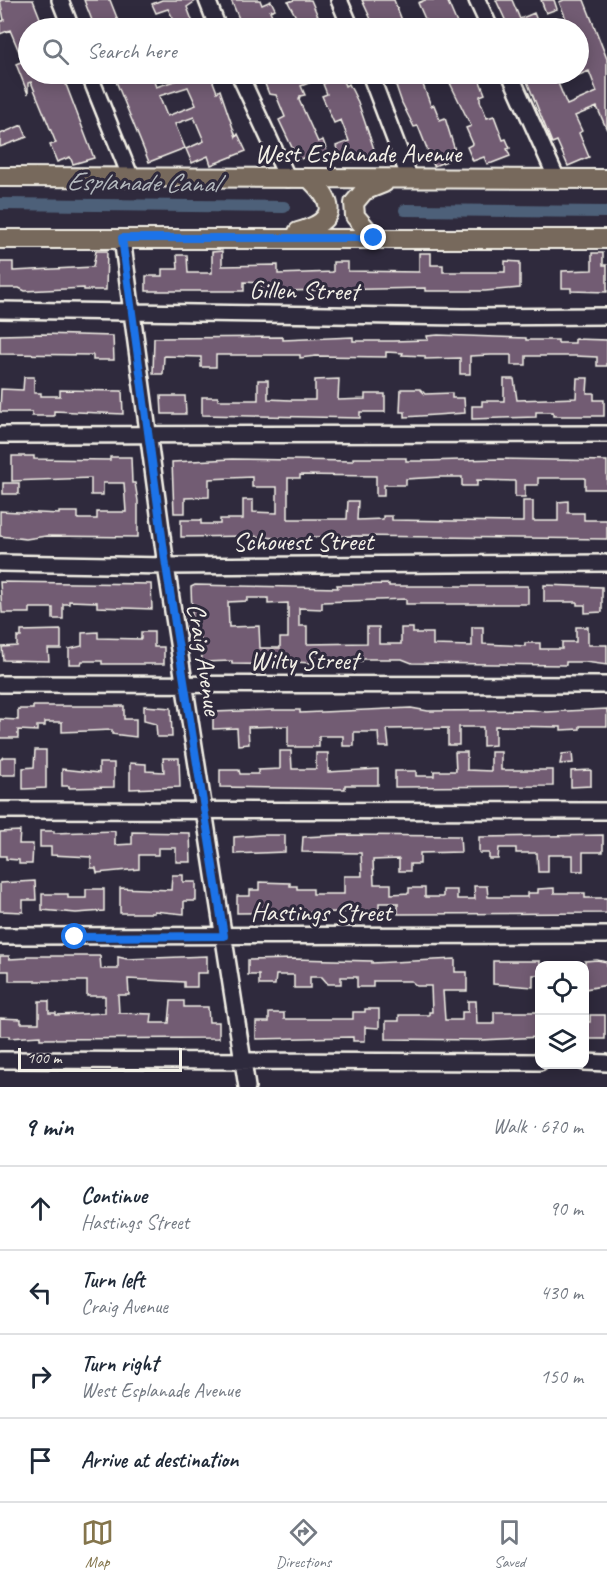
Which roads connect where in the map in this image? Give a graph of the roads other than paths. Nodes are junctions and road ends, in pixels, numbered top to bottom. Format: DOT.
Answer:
graph roads {
  1 [pos="60,0"];
  2 [pos="207,0"];
  3 [pos="339,0"];
  4 [pos="477,0"];
  5 [pos="67,18"];
  6 [pos="214,18"];
  7 [pos="347,18"];
  8 [pos="485,18"];
  9 [pos="93,84"];
  10 [pos="244,84"];
  11 [pos="373,84"];
  12 [pos="514,84"];
  13 [pos="0,177"];
  14 [pos="131,178"];
  15 [pos="288,179"];
  16 [pos="310,179"];
  17 [pos="402,179"];
  18 [pos="557,179"];
  19 [pos="607,179"];
  20 [pos="122,238"];
  21 [pos="279,238"];
  22 [pos="374,238"];
  23 [pos="0,239"];
  24 [pos="607,239"];
  25 [pos="0,310"];
  26 [pos="131,311"];
  27 [pos="607,316"];
  28 [pos="607,434"];
  29 [pos="0,435"];
  30 [pos="147,436"];
  31 [pos="0,563"];
  32 [pos="607,563"];
  33 [pos="166,566"];
  34 [pos="184,683"];
  35 [pos="0,684"];
  36 [pos="607,685"];
  37 [pos="0,810"];
  38 [pos="204,810"];
  39 [pos="607,811"];
  40 [pos="607,935"];
  41 [pos="0,936"];
  42 [pos="224,936"];
  43 [pos="0,1060"];
  44 [pos="243,1061"];
  45 [pos="535,1062"];
  46 [pos="589,1062"];
  47 [pos="607,1062"];
  48 [pos="247,1087"];
  1 -- 5 [label="street"];
  2 -- 6 [label="street"];
  3 -- 7 [label="street"];
  4 -- 8 [label="street"];
  9 -- 14 [label="street"];
  10 -- 15 [label="street"];
  11 -- 17 [label="street"];
  12 -- 18 [label="street"];
  13 -- 14 [label="main road, West Esplanade Avenue"];
  14 -- 15 [label="main road, West Esplanade Avenue"];
  15 -- 16 [label="main road, West Esplanade Avenue"];
  16 -- 17 [label="main road, West Esplanade Avenue"];
  16 -- 21 [label="main road"];
  17 -- 18 [label="main road, West Esplanade Avenue"];
  17 -- 22 [label="main road"];
  18 -- 19 [label="main road, West Esplanade Avenue"];
  20 -- 21 [label="main road"];
  20 -- 23 [label="main road"];
  20 -- 26 [label="street, Craig Avenue"];
  21 -- 22 [label="main road"];
  22 -- 24 [label="main road"];
  25 -- 26 [label="street, Gillen Street"];
  26 -- 27 [label="street, Gillen Street"];
  26 -- 30 [label="street, Craig Avenue"];
  28 -- 30 [label="street"];
  29 -- 30 [label="street"];
  30 -- 33 [label="street, Craig Avenue"];
  31 -- 33 [label="street, Schouest Street"];
  32 -- 33 [label="street, Schouest Street"];
  33 -- 34 [label="street, Craig Avenue"];
  34 -- 35 [label="street, Wilty Street"];
  34 -- 36 [label="street, Wilty Street"];
  34 -- 38 [label="street, Craig Avenue"];
  37 -- 38 [label="street"];
  38 -- 39 [label="street"];
  38 -- 42 [label="street, Craig Avenue"];
  40 -- 42 [label="street, Hastings Street"];
  41 -- 42 [label="street, Hastings Street"];
  42 -- 44 [label="street, Craig Avenue"];
  43 -- 44 [label="street"];
  44 -- 45 [label="street"];
  44 -- 48 [label="street, Craig Avenue"];
  46 -- 47 [label="street"];
}
